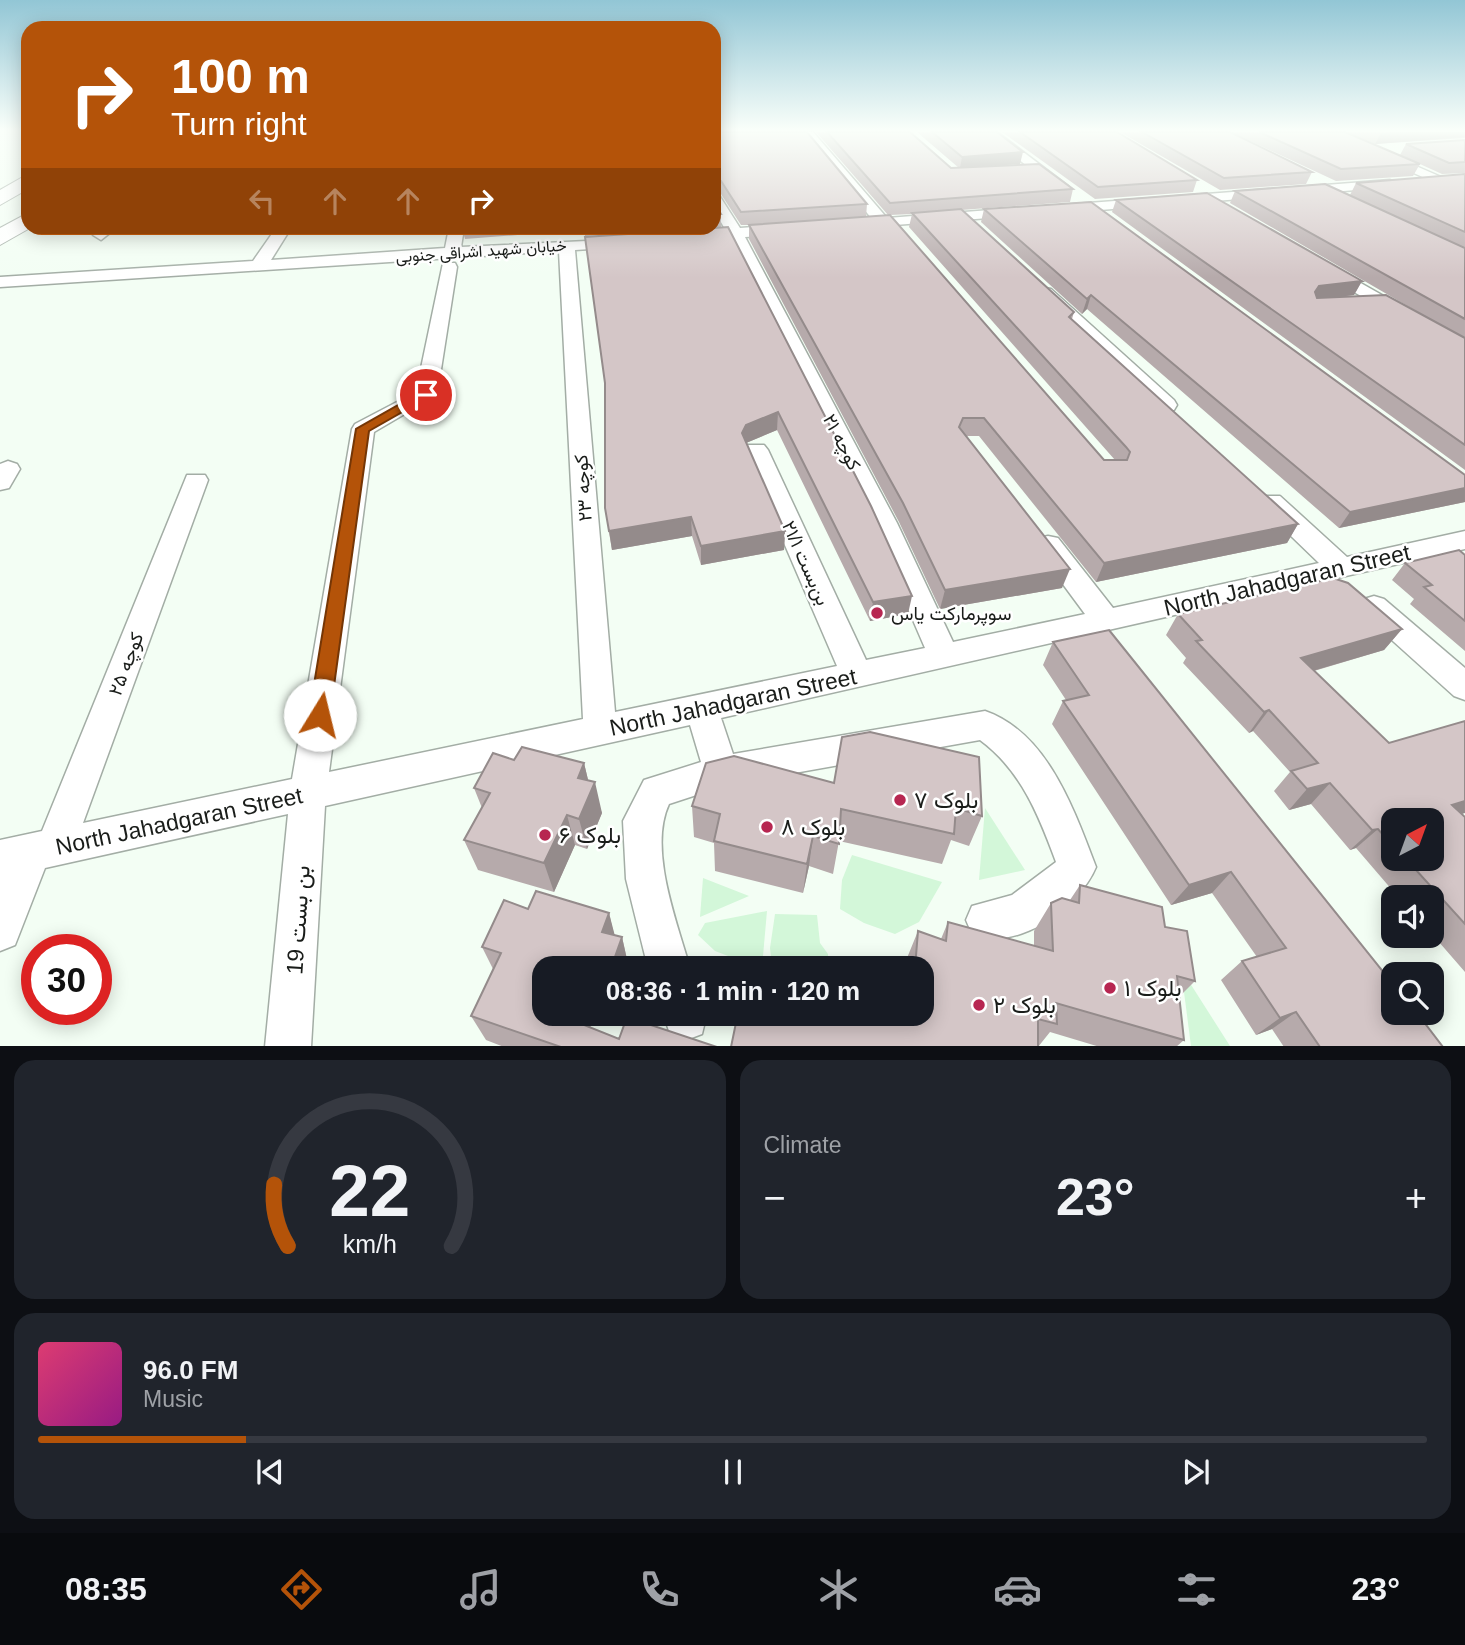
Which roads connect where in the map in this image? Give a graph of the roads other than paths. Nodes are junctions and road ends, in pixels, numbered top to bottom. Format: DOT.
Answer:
graph roads {
  1 [pos="849,181"];
  2 [pos="1054,181"];
  3 [pos="1314,181"];
  4 [pos="1440,181"];
  5 [pos="21,183"];
  6 [pos="21,185"];
  7 [pos="0,186"];
  8 [pos="1327,189"];
  9 [pos="1206,193"];
  10 [pos="0,200"];
  11 [pos="1346,201"];
  12 [pos="1087,207"];
  13 [pos="721,210"];
  14 [pos="1229,212"];
  15 [pos="962,216"];
  16 [pos="888,223"];
  17 [pos="1110,223"];
  18 [pos="21,224"];
  19 [pos="843,226"];
  20 [pos="802,228"];
  21 [pos="735,233"];
  22 [pos="721,234"];
  23 [pos="278,235"];
  24 [pos="455,235"];
  25 [pos="628,235"];
  26 [pos="710,235"];
  27 [pos="983,235"];
  28 [pos="0,238"];
  29 [pos="672,238"];
  30 [pos="911,243"];
  31 [pos="567,246"];
  32 [pos="451,260"];
  33 [pos="1311,260"];
  34 [pos="258,265"];
  35 [pos="0,282"];
  36 [pos="1034,283"];
  37 [pos="1381,301"];
  38 [pos="1344,304"];
  39 [pos="1465,349"];
  40 [pos="1178,416"];
  41 [pos="756,450"];
  42 [pos="196,480"];
  43 [pos="1260,492"];
  44 [pos="1034,527"];
  45 [pos="1465,540"];
  46 [pos="1337,569"];
  47 [pos="1104,621"];
  48 [pos="943,654"];
  49 [pos="1128,654"];
  50 [pos="857,675"];
  51 [pos="1465,687"];
  52 [pos="702,709"];
  53 [pos="600,731"];
  54 [pos="721,771"];
  55 [pos="308,793"];
  56 [pos="29,853"];
  57 [pos="986,920"];
  58 [pos="0,930"];
  59 [pos="666,956"];
  60 [pos="288,1046"];
  1 -- 16 [label="street"];
  2 -- 12 [label="street"];
  3 -- 8 [label="street"];
  4 -- 8 [label="street"];
  5 -- 7 [label="street"];
  6 -- 10 [label="street"];
  8 -- 9 [label="street"];
  8 -- 11 [label="street"];
  9 -- 12 [label="street"];
  9 -- 14 [label="street"];
  12 -- 15 [label="street"];
  12 -- 17 [label="street"];
  13 -- 21 [label="street, کوچه ۲۱"];
  15 -- 16 [label="street"];
  15 -- 27 [label="street"];
  16 -- 19 [label="street"];
  16 -- 30 [label="street"];
  18 -- 28 [label="street"];
  20 -- 21 [label="street"];
  21 -- 22 [label="street"];
  21 -- 48 [label="street, کوچه ۲۱"];
  23 -- 34 [label="street"];
  24 -- 32 [label="street"];
  25 -- 31 [label="street, خیابان شهید اشراقی جنوبی"];
  26 -- 29 [label="street"];
  31 -- 32 [label="street, خیابان شهید اشراقی جنوبی"];
  31 -- 53 [label="street, کوچه ۲۳"];
  32 -- 34 [label="street, خیابان شهید اشراقی جنوبی"];
  32 -- 55 [label="street, بن بست 19"];
  33 -- 37 [label="street"];
  34 -- 35 [label="street, خیابان شهید اشراقی جنوبی"];
  36 -- 40 [label="street"];
  37 -- 38 [label="street"];
  37 -- 39 [label="street"];
  41 -- 50 [label="street, بن‌بست ۲۱/۱"];
  42 -- 56 [label="street, کوچه ۲۵"];
  43 -- 46 [label="street"];
  44 -- 47 [label="street"];
  45 -- 46 [label="street, North Jahadgaran Street"];
  46 -- 47 [label="street, North Jahadgaran Street"];
  46 -- 51 [label="street"];
  47 -- 48 [label="street, North Jahadgaran Street"];
  47 -- 49 [label="street"];
  48 -- 50 [label="street, North Jahadgaran Street"];
  50 -- 52 [label="street, North Jahadgaran Street"];
  52 -- 53 [label="street, North Jahadgaran Street"];
  52 -- 54 [label="street"];
  53 -- 55 [label="street, North Jahadgaran Street"];
  54 -- 57 [label="street"];
  54 -- 59 [label="street"];
  55 -- 56 [label="street, North Jahadgaran Street"];
  55 -- 60 [label="street, بن بست 19"];
  56 -- 58 [label="street"];
}
